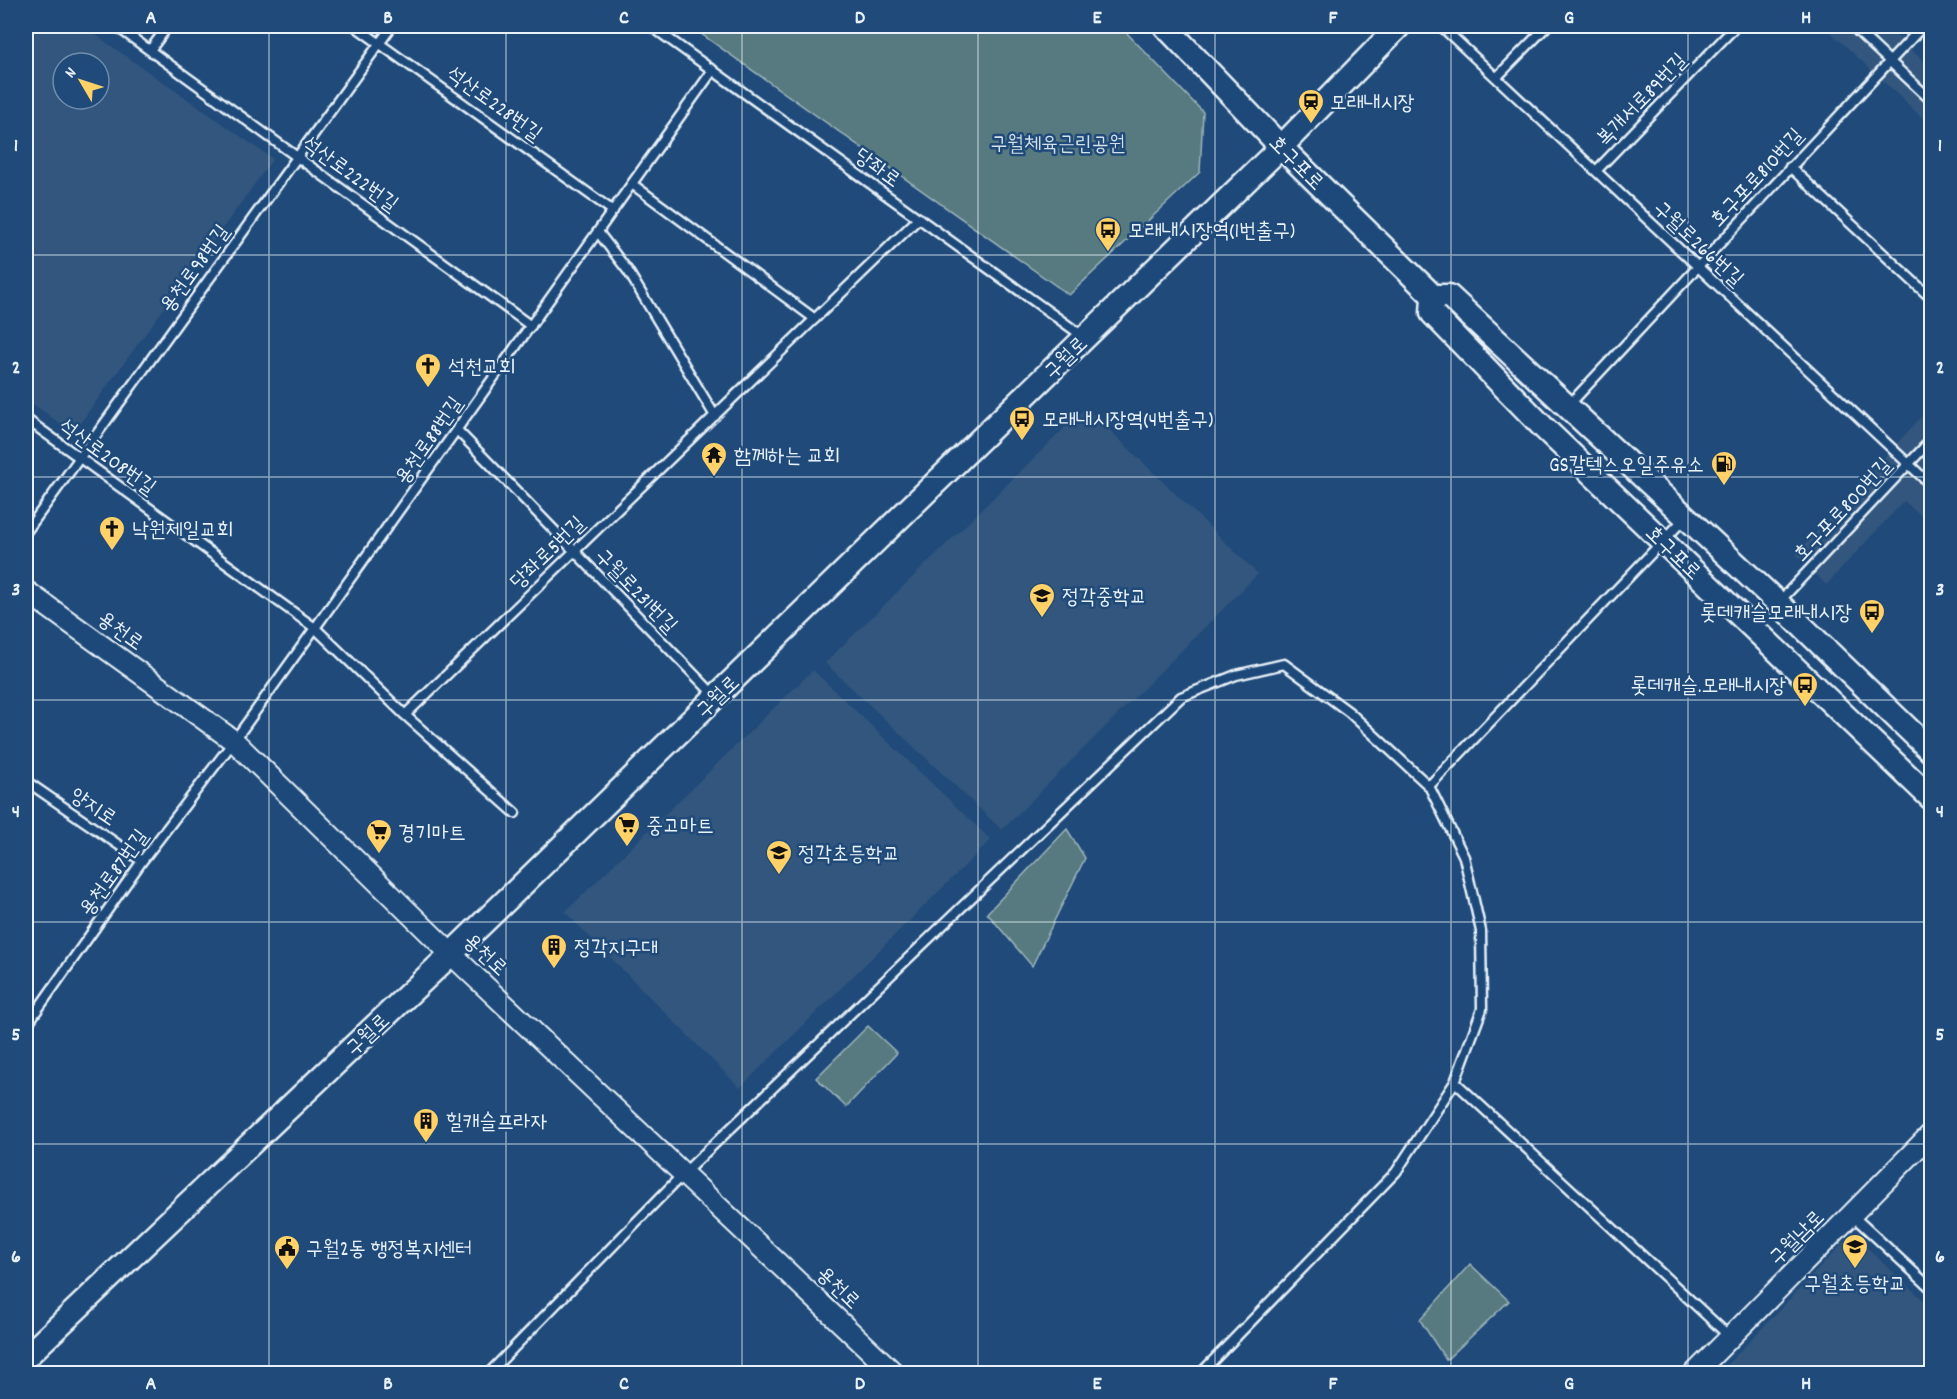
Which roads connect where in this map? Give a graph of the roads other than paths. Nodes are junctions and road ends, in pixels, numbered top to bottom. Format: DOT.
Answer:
graph roads {
  1 [pos="116,26"];
  2 [pos="168,26"];
  3 [pos="355,26"];
  4 [pos="392,26"];
  5 [pos="651,26"];
  6 [pos="1165,26"];
  7 [pos="1399,26"];
  8 [pos="1442,26"];
  9 [pos="1546,26"];
  10 [pos="1736,26"];
  11 [pos="1852,26"];
  12 [pos="1923,26"];
  13 [pos="379,43"];
  14 [pos="150,50"];
  15 [pos="1889,61"];
  16 [pos="713,70"];
  17 [pos="1497,77"];
  18 [pos="1932,101"];
  19 [pos="1281,147"];
  20 [pos="297,156"];
  21 [pos="1790,168"];
  22 [pos="1596,171"];
  23 [pos="632,184"];
  24 [pos="613,210"];
  25 [pos="919,218"];
  26 [pos="597,232"];
  27 [pos="1698,266"];
  28 [pos="1433,296"];
  29 [pos="1932,299"];
  30 [pos="815,319"];
  31 [pos="531,326"];
  32 [pos="1086,338"];
  33 [pos="1568,406"];
  34 [pos="715,416"];
  35 [pos="26,419"];
  36 [pos="457,430"];
  37 [pos="1932,439"];
  38 [pos="79,458"];
  39 [pos="1908,464"];
  40 [pos="1932,486"];
  41 [pos="1685,518"];
  42 [pos="26,532"];
  43 [pos="1662,540"];
  44 [pos="575,551"];
  45 [pos="26,591"];
  46 [pos="1778,603"];
  47 [pos="315,628"];
  48 [pos="716,697"];
  49 [pos="405,715"];
  50 [pos="234,741"];
  51 [pos="1932,752"];
  52 [pos="26,781"];
  53 [pos="1429,786"];
  54 [pos="1932,799"];
  55 [pos="515,813"];
  56 [pos="142,861"];
  57 [pos="451,954"];
  58 [pos="26,1026"];
  59 [pos="1455,1082"];
  60 [pos="1932,1133"];
  61 [pos="684,1173"];
  62 [pos="1852,1214"];
  63 [pos="1932,1289"];
  64 [pos="1730,1337"];
  65 [pos="26,1357"];
  66 [pos="488,1374"];
  67 [pos="895,1374"];
  68 [pos="1200,1374"];
  69 [pos="1694,1374"];
  1 -- 14 [label="lane, 석산로222번길"];
  2 -- 14 [label="lane"];
  3 -- 13 [label="lane, 석산로228번길"];
  4 -- 13 [label="lane, 용천로98번길"];
  5 -- 16 [label="lane, 당좌로"];
  6 -- 19 [label="main road, 호구포로"];
  7 -- 19 [label="main road, 구월로"];
  8 -- 17 [label="lane, 구월로266번길"];
  9 -- 17 [label="lane"];
  10 -- 22 [label="lane, 복개서로89번길"];
  11 -- 15 [label="lane"];
  12 -- 15 [label="lane, 호구포로810번길"];
  13 -- 20 [label="lane, 용천로98번길"];
  13 -- 24 [label="lane, 석산로228번길"];
  14 -- 20 [label="lane, 석산로222번길"];
  15 -- 18 [label="lane"];
  15 -- 21 [label="lane, 호구포로810번길"];
  16 -- 23 [label="lane, 용천로88번길"];
  16 -- 25 [label="lane, 당좌로"];
  17 -- 22 [label="lane, 구월로266번길"];
  19 -- 28 [label="main road, 호구포로"];
  19 -- 32 [label="main road, 구월로"];
  20 -- 31 [label="lane, 석산로222번길"];
  20 -- 38 [label="lane, 용천로98번길"];
  21 -- 27 [label="lane, 호구포로810번길"];
  21 -- 29 [label="lane"];
  22 -- 27 [label="lane, 구월로266번길"];
  23 -- 24 [label="lane, 용천로88번길"];
  23 -- 30 [label="lane"];
  24 -- 26 [label="lane, 용천로88번길"];
  25 -- 30 [label="lane, 당좌로5번길"];
  25 -- 32 [label="lane, 당좌로"];
  26 -- 31 [label="lane, 용천로88번길"];
  26 -- 34 [label="lane"];
  27 -- 33 [label="lane, 호구포로810번길"];
  27 -- 39 [label="lane, 구월로266번길"];
  28 -- 33 [label="main road, 호구포로"];
  28 -- 43 [label="main road, 호구포로"];
  30 -- 34 [label="lane, 당좌로5번길"];
  31 -- 36 [label="lane, 용천로88번길"];
  32 -- 48 [label="main road, 구월로"];
  33 -- 41 [label="main road, 호구포로"];
  34 -- 44 [label="lane, 당좌로5번길"];
  35 -- 38 [label="lane, 석산로208번길"];
  36 -- 44 [label="lane, 구월로231번길"];
  36 -- 47 [label="lane, 용천로88번길"];
  37 -- 39 [label="lane, 호구포로800번길"];
  38 -- 42 [label="lane, 용천로98번길"];
  38 -- 47 [label="lane, 석산로208번길"];
  39 -- 40 [label="lane, 구월로266번길"];
  39 -- 46 [label="lane, 호구포로800번길"];
  41 -- 43 [label="lane"];
  41 -- 46 [label="main road, 호구포로"];
  43 -- 53 [label="lane"];
  43 -- 54 [label="main road, 호구포로"];
  44 -- 48 [label="lane, 구월로231번길"];
  44 -- 49 [label="lane, 당좌로5번길"];
  45 -- 50 [label="street, 용천로"];
  46 -- 51 [label="main road, 호구포로"];
  47 -- 49 [label="lane, 석산로208번길"];
  47 -- 50 [label="lane, 용천로88번길"];
  48 -- 57 [label="main road, 구월로"];
  49 -- 55 [label="lane, 석산로208번길"];
  50 -- 56 [label="lane, 용천로87번길"];
  50 -- 57 [label="street, 용천로"];
  52 -- 56 [label="lane, 양지로"];
  53 -- 59 [label="lane"];
  53 -- 61 [label="lane"];
  56 -- 58 [label="lane, 용천로87번길"];
  57 -- 61 [label="street, 용천로"];
  57 -- 65 [label="main road, 구월로"];
  59 -- 64 [label="lane"];
  59 -- 68 [label="lane"];
  60 -- 62 [label="street, 구월남로"];
  61 -- 66 [label="lane"];
  61 -- 67 [label="street, 용천로"];
  62 -- 63 [label="lane"];
  62 -- 64 [label="street, 구월남로"];
  64 -- 69 [label="street, 구월남로"];
}
